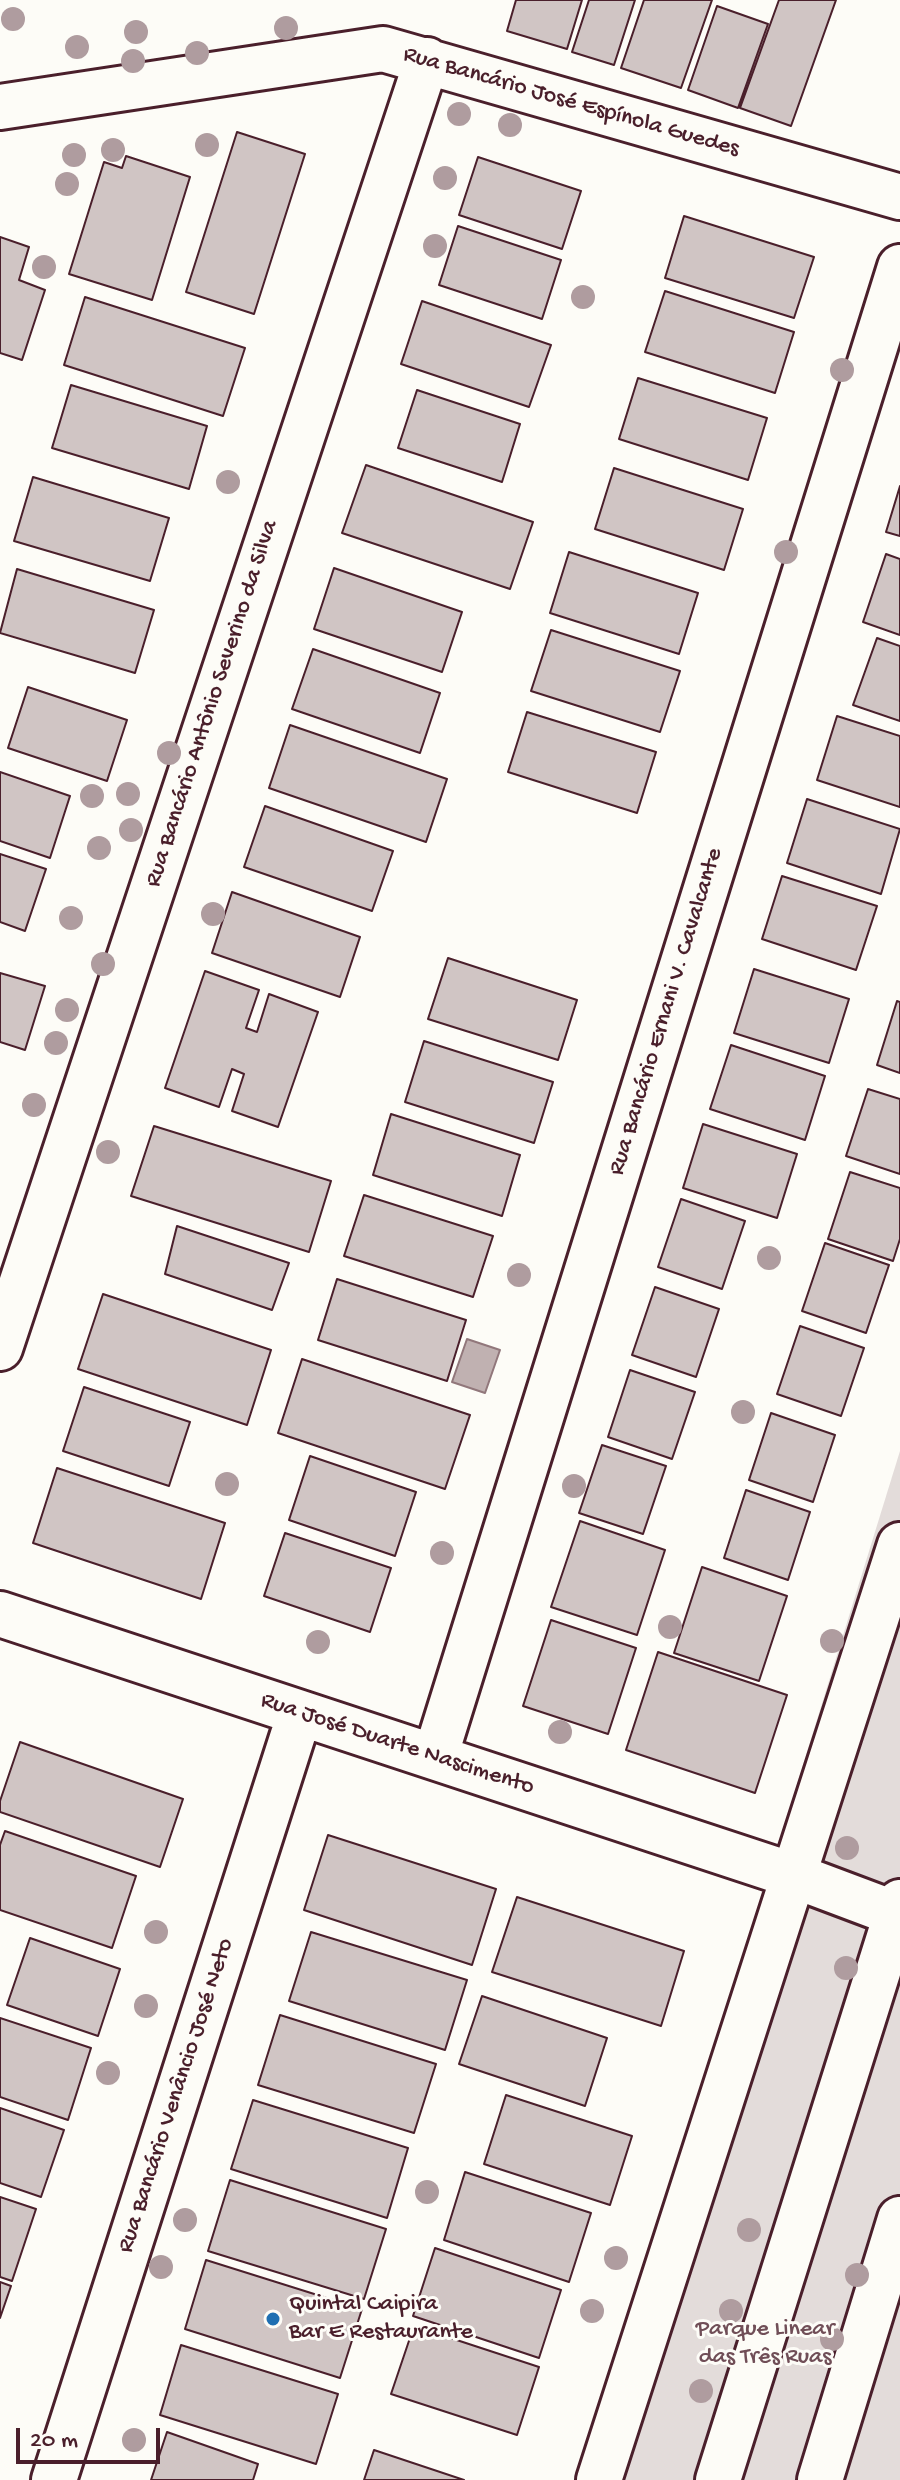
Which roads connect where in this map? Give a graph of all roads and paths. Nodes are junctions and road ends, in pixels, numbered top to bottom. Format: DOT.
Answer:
graph roads {
  1 [pos="427,60"];
  2 [pos="0,107"];
  3 [pos="900,197"];
  4 [pos="900,267"];
  5 [pos="0,1348"];
  6 [pos="900,1545"];
  7 [pos="0,1614"];
  8 [pos="300,1713"];
  9 [pos="435,1757"];
  10 [pos="795,1876"];
  11 [pos="898,1908"];
  12 [pos="900,2219"];
  13 [pos="54,2480"];
  14 [pos="599,2480"];
  15 [pos="718,2480"];
  16 [pos="820,2480"];
  1 -- 2 [label="street, Rua Bancário José Espínola Guedes"];
  1 -- 3 [label="street, Rua Bancário José Espínola Guedes"];
  1 -- 5 [label="street, Rua Bancário Antônio Severino da Silva"];
  4 -- 9 [label="street, Rua Bancário Ernani V. Cavalcante"];
  6 -- 10 [label="street"];
  7 -- 8 [label="street, Rua José Duarte Nascimento"];
  8 -- 9 [label="street, Rua José Duarte Nascimento"];
  8 -- 13 [label="street, Rua Bancário Venâncio José Neto"];
  9 -- 10 [label="street, Rua José Duarte Nascimento"];
  10 -- 11 [label="street, Rua José Duarte Nascimento"];
  10 -- 14 [label="street"];
  11 -- 15 [label="street"];
  12 -- 16 [label="street"];
}
